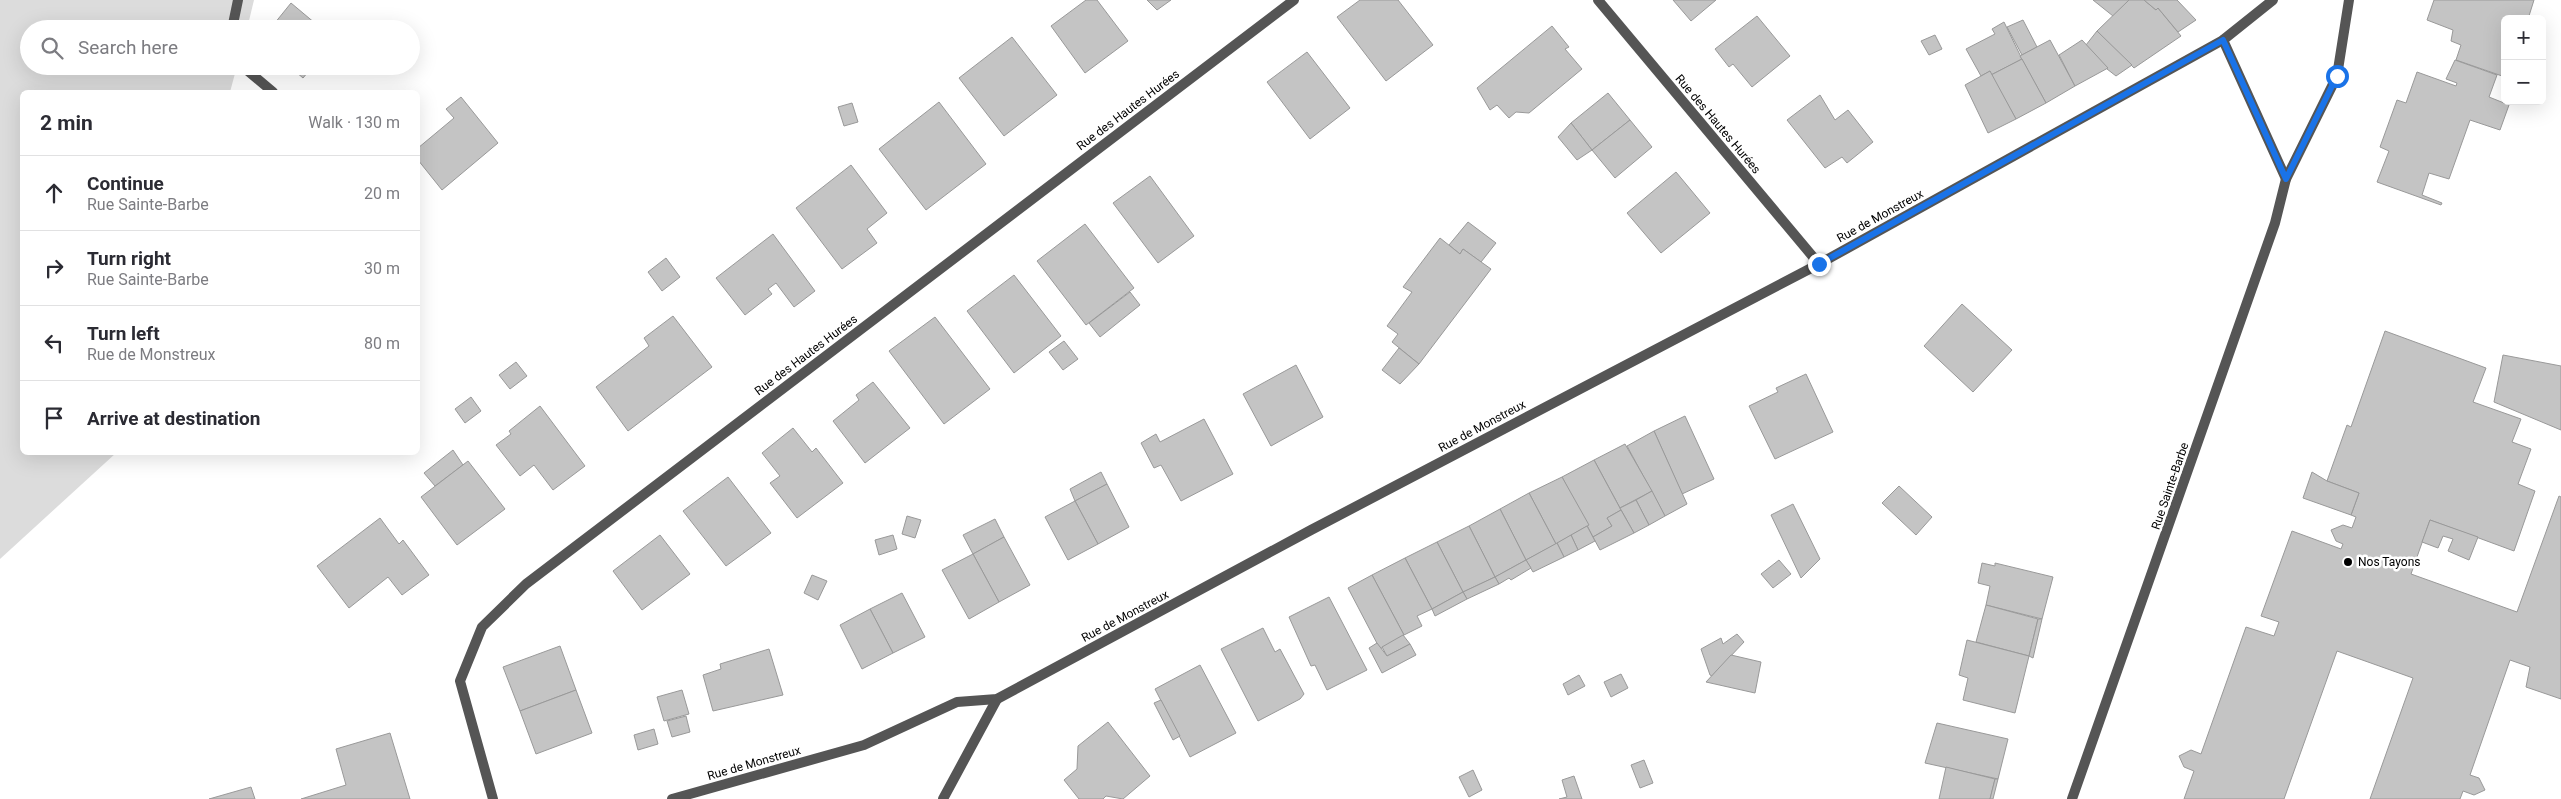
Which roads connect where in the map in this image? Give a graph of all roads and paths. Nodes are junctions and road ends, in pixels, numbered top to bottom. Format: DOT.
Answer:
graph roads {
  1 [pos="238,0"];
  2 [pos="1294,0"];
  3 [pos="1598,0"];
  4 [pos="2273,0"];
  5 [pos="2349,0"];
  6 [pos="234,20"];
  7 [pos="2223,40"];
  8 [pos="253,75"];
  9 [pos="271,90"];
  10 [pos="2286,179"];
  11 [pos="1819,264"];
  12 [pos="997,699"];
  13 [pos="494,799"];
  14 [pos="672,799"];
  15 [pos="943,799"];
  16 [pos="2072,799"];
  1 -- 6 [label="street"];
  2 -- 13 [label="street, Rue des Hautes Hurées"];
  3 -- 11 [label="street, Rue des Hautes Hurées"];
  4 -- 7 [label="street, Rue de Monstreux"];
  5 -- 10 [label="street, Rue Sainte-Barbe"];
  7 -- 10 [label="street"];
  7 -- 11 [label="street, Rue de Monstreux"];
  8 -- 9 [label="street"];
  10 -- 16 [label="street, Rue Sainte-Barbe"];
  11 -- 12 [label="street, Rue de Monstreux"];
  12 -- 14 [label="street, Rue de Monstreux"];
  12 -- 15 [label="street"];
}
